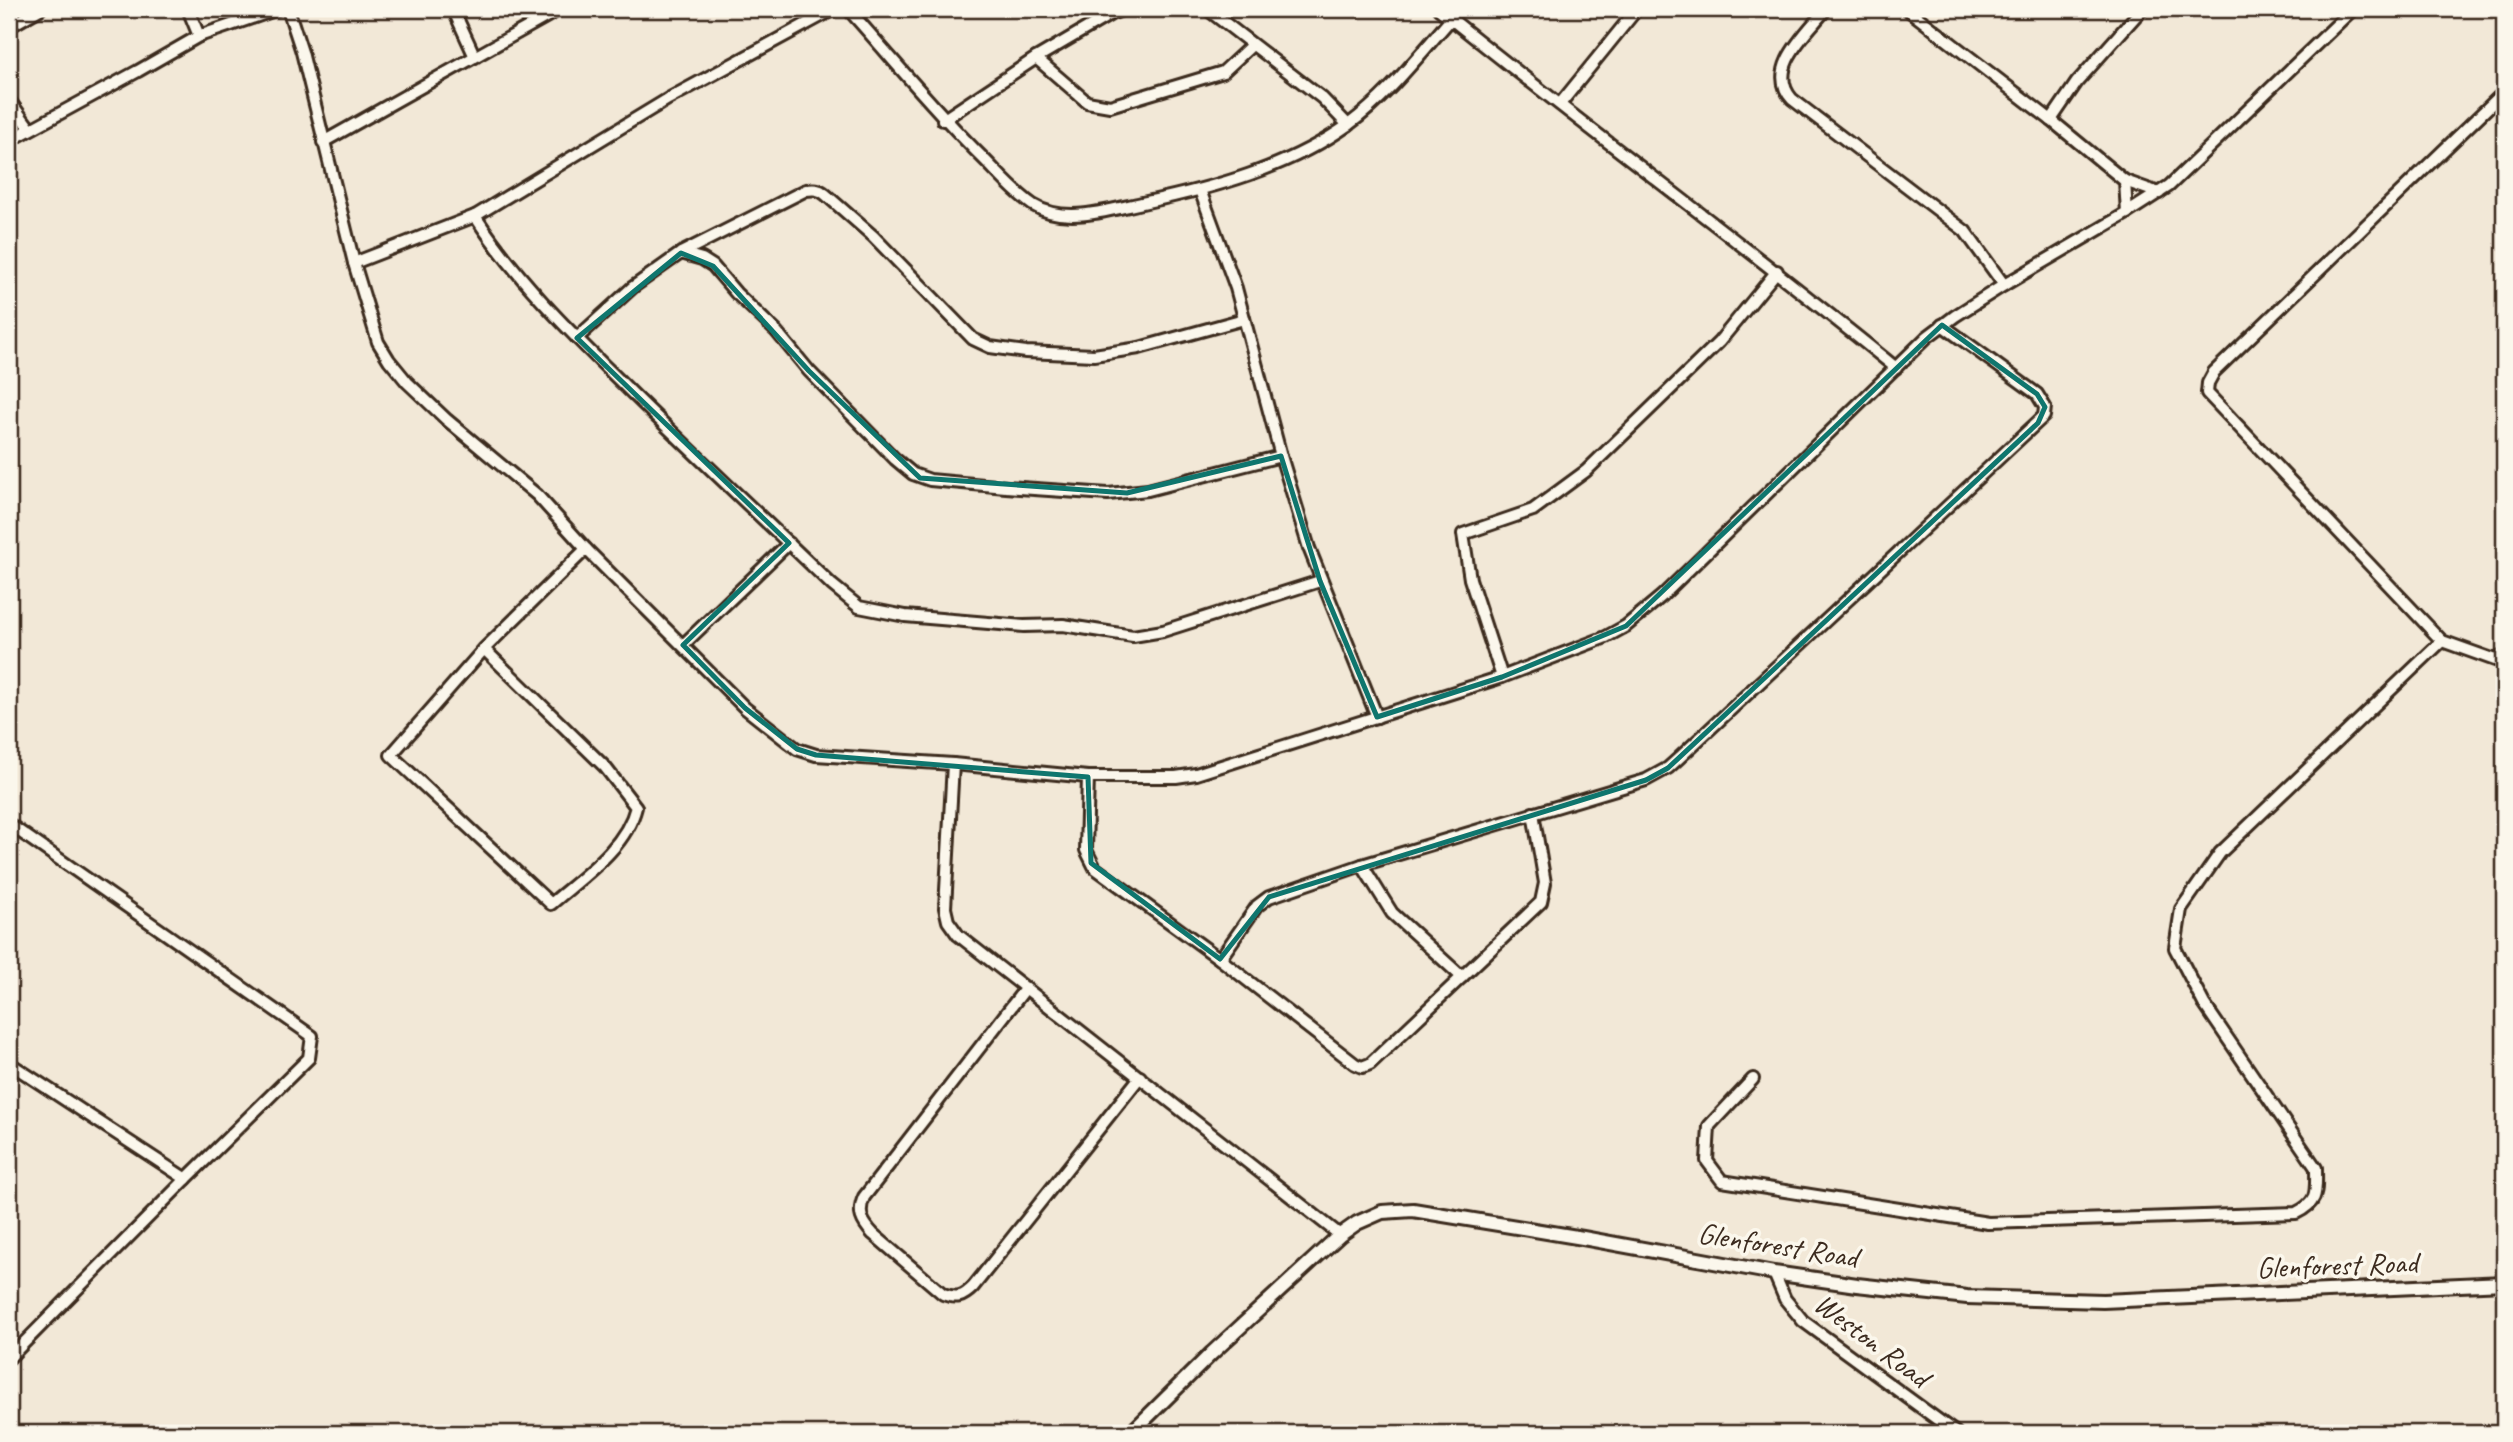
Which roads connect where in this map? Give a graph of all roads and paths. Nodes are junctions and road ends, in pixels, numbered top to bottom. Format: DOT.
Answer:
graph roads {
  1 [pos="40,9"];
  2 [pos="188,9"];
  3 [pos="278,9"];
  4 [pos="288,9"];
  5 [pos="453,9"];
  6 [pos="561,9"];
  7 [pos="834,9"];
  8 [pos="848,9"];
  9 [pos="1125,9"];
  10 [pos="1207,9"];
  11 [pos="1439,9"];
  12 [pos="1637,9"];
  13 [pos="1826,9"];
  14 [pos="1907,9"];
  15 [pos="2142,9"];
  16 [pos="2353,9"];
  17 [pos="1451,19"];
  18 [pos="9,27"];
  19 [pos="199,36"];
  20 [pos="1252,45"];
  21 [pos="475,57"];
  22 [pos="1036,58"];
  23 [pos="2504,92"];
  24 [pos="9,100"];
  25 [pos="1560,104"];
  26 [pos="943,120"];
  27 [pos="2051,120"];
  28 [pos="1348,125"];
  29 [pos="30,129"];
  30 [pos="9,141"];
  31 [pos="323,142"];
  32 [pos="2125,181"];
  33 [pos="1200,190"];
  34 [pos="2159,193"];
  35 [pos="2127,213"];
  36 [pos="475,216"];
  37 [pos="681,253"];
  38 [pos="354,263"];
  39 [pos="1777,271"];
  40 [pos="2004,285"];
  41 [pos="1244,319"];
  42 [pos="1942,325"];
  43 [pos="577,338"];
  44 [pos="1896,368"];
  45 [pos="1281,456"];
  46 [pos="789,543"];
  47 [pos="586,549"];
  48 [pos="1321,581"];
  49 [pos="2442,641"];
  50 [pos="683,645"];
  51 [pos="484,649"];
  52 [pos="2504,655"];
  53 [pos="1502,677"];
  54 [pos="1377,717"];
  55 [pos="953,764"];
  56 [pos="1088,777"];
  57 [pos="1534,813"];
  58 [pos="9,824"];
  59 [pos="1362,865"];
  60 [pos="1220,958"];
  61 [pos="1462,977"];
  62 [pos="1025,989"];
  63 [pos="9,1063"];
  64 [pos="1140,1077"];
  65 [pos="1753,1079"];
  66 [pos="186,1178"];
  67 [pos="1340,1235"];
  68 [pos="1774,1273"];
  69 [pos="2504,1283"];
  70 [pos="9,1358"];
  71 [pos="1131,1433"];
  72 [pos="1956,1433"];
  1 -- 18 [label="street"];
  2 -- 19 [label="street"];
  3 -- 19 [label="street"];
  4 -- 31 [label="street"];
  5 -- 21 [label="street"];
  6 -- 21 [label="street"];
  7 -- 36 [label="street"];
  8 -- 26 [label="street"];
  9 -- 22 [label="street"];
  10 -- 20 [label="street"];
  11 -- 17 [label="street"];
  12 -- 25 [label="street"];
  13 -- 40 [label="street"];
  14 -- 27 [label="street"];
  15 -- 27 [label="street"];
  16 -- 34 [label="street"];
  17 -- 25 [label="street"];
  17 -- 28 [label="street"];
  19 -- 29 [label="street"];
  20 -- 22 [label="street"];
  20 -- 28 [label="street"];
  21 -- 31 [label="street"];
  22 -- 26 [label="street"];
  23 -- 49 [label="street"];
  24 -- 29 [label="street"];
  25 -- 39 [label="street"];
  26 -- 33 [label="street"];
  27 -- 32 [label="street"];
  28 -- 33 [label="street"];
  29 -- 30 [label="street"];
  31 -- 38 [label="street"];
  32 -- 34 [label="street"];
  32 -- 35 [label="street"];
  33 -- 41 [label="street"];
  34 -- 35 [label="street"];
  35 -- 40 [label="street"];
  36 -- 38 [label="street"];
  36 -- 43 [label="street"];
  37 -- 41 [label="street"];
  37 -- 43 [label="street"];
  37 -- 45 [label="street"];
  38 -- 47 [label="street"];
  39 -- 44 [label="street"];
  39 -- 53 [label="street"];
  40 -- 42 [label="street"];
  41 -- 45 [label="street"];
  42 -- 44 [label="street"];
  42 -- 57 [label="street"];
  43 -- 46 [label="street"];
  44 -- 53 [label="street"];
  45 -- 48 [label="street"];
  46 -- 48 [label="street"];
  46 -- 50 [label="street"];
  47 -- 50 [label="street"];
  47 -- 51 [label="street"];
  48 -- 54 [label="street"];
  49 -- 52 [label="street"];
  49 -- 65 [label="street"];
  50 -- 55 [label="street"];
  51 -- 51 [label="street"];
  53 -- 54 [label="street"];
  54 -- 56 [label="street"];
  55 -- 56 [label="street"];
  55 -- 62 [label="street"];
  56 -- 60 [label="street"];
  57 -- 59 [label="street"];
  57 -- 61 [label="street"];
  58 -- 66 [label="street"];
  59 -- 60 [label="street"];
  59 -- 61 [label="street"];
  60 -- 61 [label="street"];
  62 -- 64 [label="street"];
  62 -- 64 [label="street"];
  63 -- 66 [label="street"];
  64 -- 67 [label="street"];
  66 -- 70 [label="street"];
  67 -- 68 [label="street, Glenforest Road"];
  67 -- 71 [label="street, Glenforest Road"];
  68 -- 69 [label="street, Glenforest Road"];
  68 -- 72 [label="street, Weston Road"];
}
